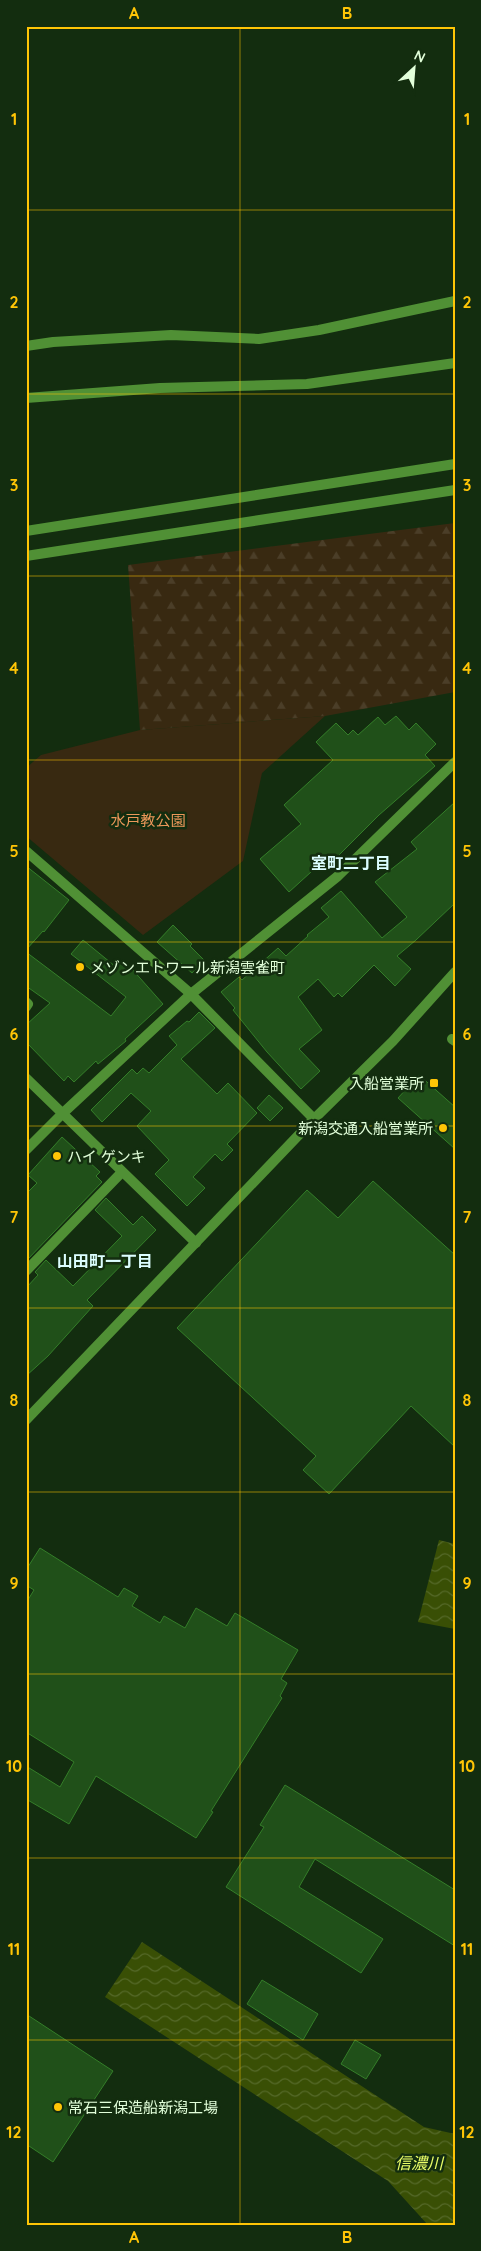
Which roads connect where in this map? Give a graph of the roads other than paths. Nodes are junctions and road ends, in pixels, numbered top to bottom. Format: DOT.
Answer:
graph roads {
  1 [pos="455,301"];
  2 [pos="26,346"];
  3 [pos="455,363"];
  4 [pos="26,398"];
  5 [pos="455,464"];
  6 [pos="455,490"];
  7 [pos="26,531"];
  8 [pos="26,556"];
  9 [pos="455,762"];
  10 [pos="26,851"];
  11 [pos="455,972"];
  12 [pos="192,994"];
  13 [pos="26,1002"];
  14 [pos="26,1007"];
  15 [pos="26,1078"];
  16 [pos="62,1114"];
  17 [pos="314,1119"];
  18 [pos="26,1150"];
  19 [pos="122,1172"];
  20 [pos="196,1243"];
  21 [pos="26,1271"];
  22 [pos="26,1420"];
  1 -- 2 [label="street"];
  3 -- 4 [label="street"];
  5 -- 7 [label="street"];
  6 -- 8 [label="street"];
  9 -- 12 [label="street"];
  10 -- 12 [label="street"];
  11 -- 17 [label="street"];
  12 -- 16 [label="street"];
  12 -- 17 [label="street"];
  13 -- 14 [label="street"];
  15 -- 16 [label="street"];
  16 -- 18 [label="street"];
  16 -- 19 [label="street"];
  17 -- 20 [label="street"];
  19 -- 20 [label="street"];
  19 -- 21 [label="street"];
  20 -- 22 [label="street"];
}
